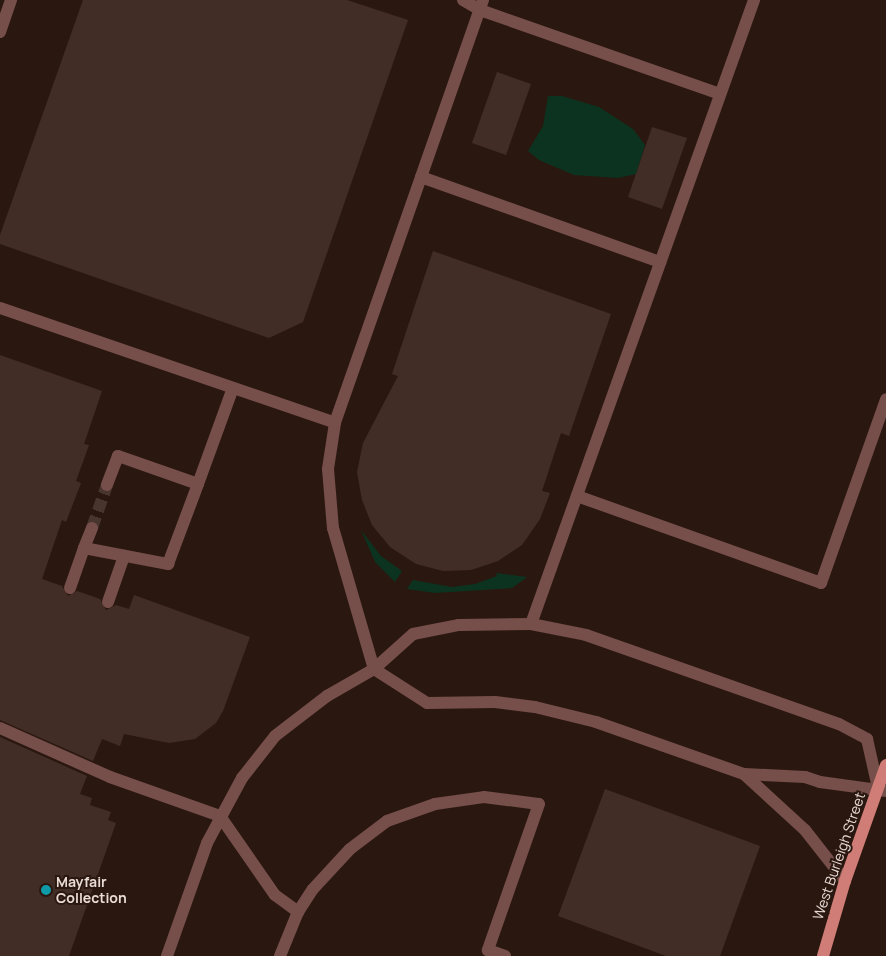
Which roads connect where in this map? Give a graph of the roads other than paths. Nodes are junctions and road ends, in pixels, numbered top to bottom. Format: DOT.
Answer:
graph roads {
  1 [pos="11,0"];
  2 [pos="463,0"];
  3 [pos="754,0"];
  4 [pos="482,5"];
  5 [pos="0,32"];
  6 [pos="720,94"];
  7 [pos="421,177"];
  8 [pos="660,262"];
  9 [pos="0,308"];
  10 [pos="233,388"];
  11 [pos="886,399"];
  12 [pos="335,423"];
  13 [pos="198,484"];
  14 [pos="107,485"];
  15 [pos="577,496"];
  16 [pos="92,528"];
  17 [pos="84,548"];
  18 [pos="124,556"];
  19 [pos="70,588"];
  20 [pos="108,602"];
  21 [pos="531,624"];
  22 [pos="374,669"];
  23 [pos="0,728"];
  24 [pos="886,766"];
  25 [pos="744,774"];
  26 [pos="882,789"];
  27 [pos="220,816"];
  28 [pos="845,881"];
  29 [pos="298,912"];
  30 [pos="167,956"];
  31 [pos="280,956"];
  32 [pos="505,956"];
  33 [pos="822,956"];
  1 -- 5 [label="street"];
  2 -- 4 [label="street"];
  3 -- 6 [label="street"];
  4 -- 6 [label="street"];
  4 -- 7 [label="street"];
  6 -- 8 [label="street"];
  7 -- 8 [label="street"];
  7 -- 12 [label="street"];
  8 -- 15 [label="street"];
  9 -- 10 [label="street"];
  10 -- 12 [label="street"];
  10 -- 13 [label="street"];
  11 -- 15 [label="street"];
  12 -- 22 [label="street"];
  13 -- 14 [label="street"];
  13 -- 18 [label="street"];
  15 -- 21 [label="street"];
  16 -- 17 [label="street"];
  17 -- 18 [label="street"];
  17 -- 19 [label="street"];
  18 -- 20 [label="street"];
  21 -- 22 [label="street"];
  21 -- 26 [label="street"];
  22 -- 25 [label="street"];
  22 -- 27 [label="street"];
  23 -- 27 [label="street"];
  24 -- 26 [label="main road, West Burleigh Street"];
  25 -- 26 [label="street"];
  25 -- 28 [label="street"];
  26 -- 28 [label="main road, West Burleigh Street"];
  27 -- 29 [label="street"];
  27 -- 30 [label="street"];
  28 -- 33 [label="main road, West Burleigh Street"];
  29 -- 31 [label="street"];
  29 -- 32 [label="street"];
}
